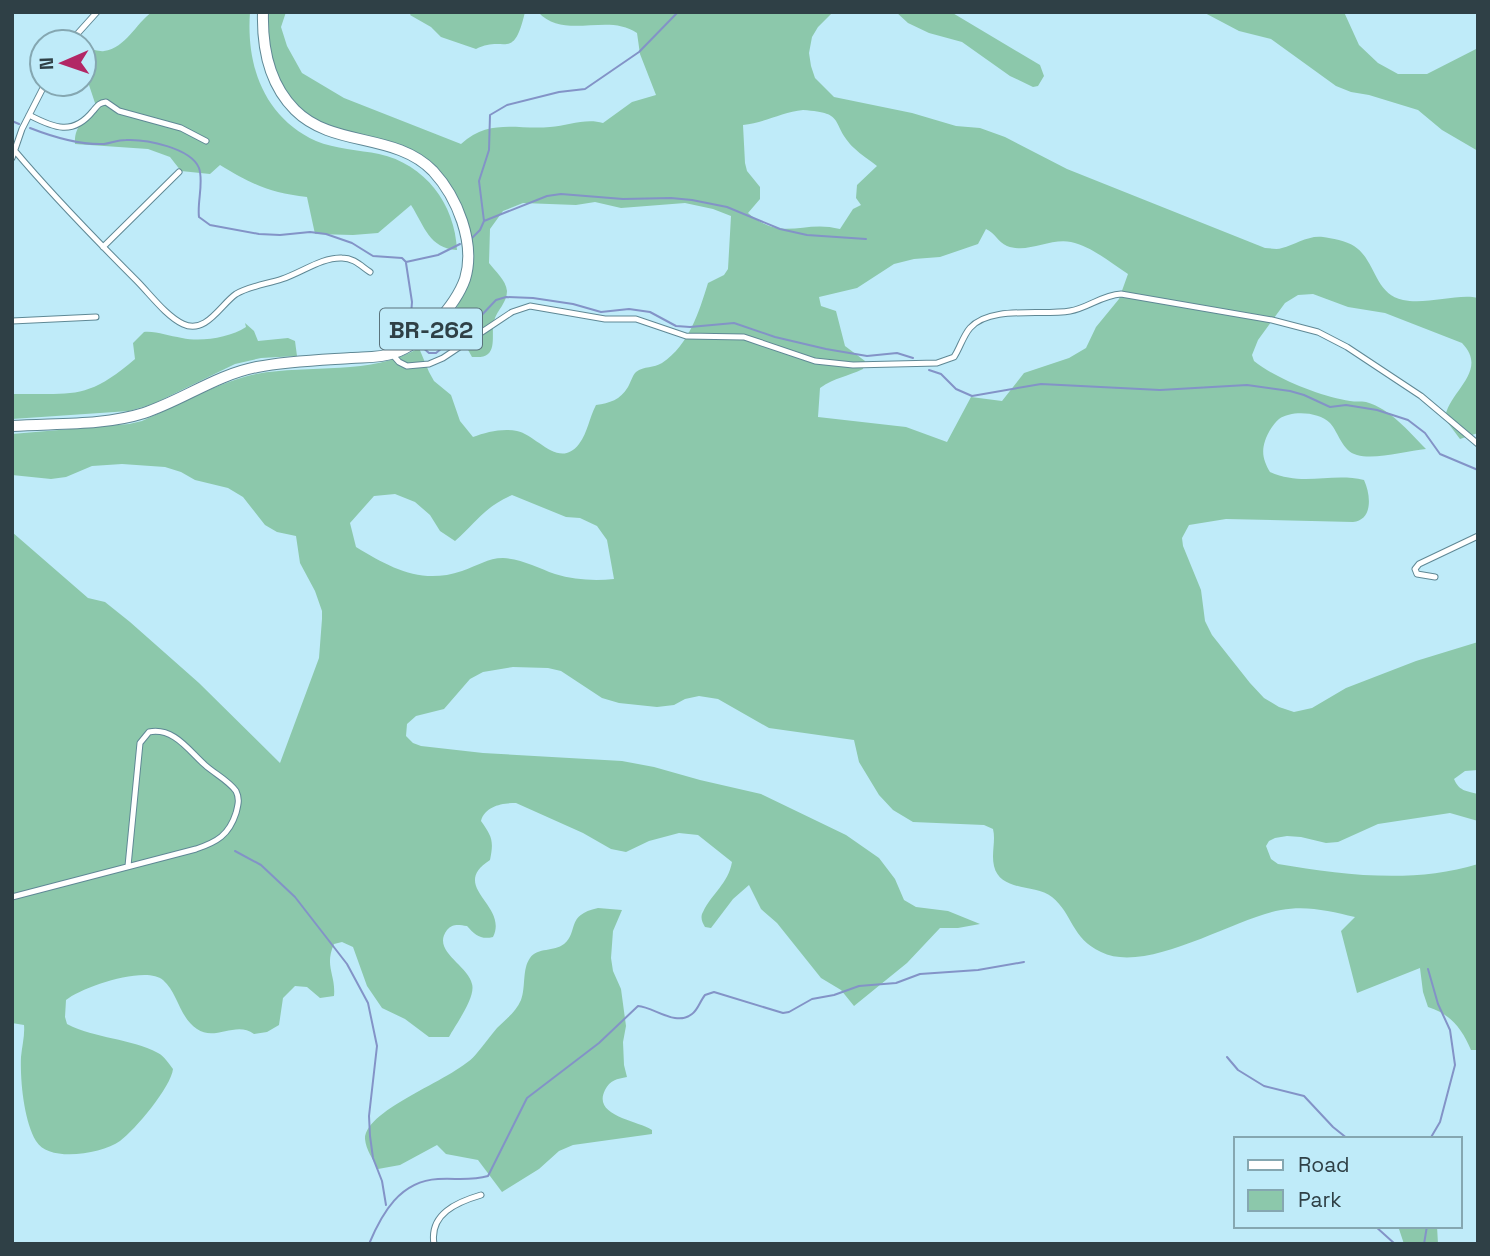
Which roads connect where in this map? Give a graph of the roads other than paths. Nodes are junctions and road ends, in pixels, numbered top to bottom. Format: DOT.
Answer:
graph roads {
  1 [pos="97,12"];
  2 [pos="263,12"];
  3 [pos="83,28"];
  4 [pos="38,98"];
  5 [pos="29,115"];
  6 [pos="206,141"];
  7 [pos="15,151"];
  8 [pos="12,158"];
  9 [pos="179,172"];
  10 [pos="103,247"];
  11 [pos="370,272"];
  12 [pos="96,317"];
  13 [pos="12,321"];
  14 [pos="393,354"];
  15 [pos="12,426"];
  16 [pos="1478,444"];
  17 [pos="1478,536"];
  18 [pos="1435,576"];
  19 [pos="128,866"];
  20 [pos="12,897"];
  21 [pos="481,1195"];
  22 [pos="434,1244"];
  1 -- 3 [label="street"];
  2 -- 14 [label="highway, BR-262"];
  4 -- 5 [label="street"];
  5 -- 6 [label="street"];
  5 -- 7 [label="street"];
  7 -- 8 [label="street"];
  7 -- 10 [label="street"];
  9 -- 10 [label="street"];
  10 -- 11 [label="street"];
  12 -- 13 [label="street"];
  14 -- 15 [label="highway, BR-262"];
  14 -- 16 [label="street"];
  17 -- 18 [label="street"];
  19 -- 19 [label="street"];
  19 -- 20 [label="street"];
  21 -- 22 [label="street"];
}
